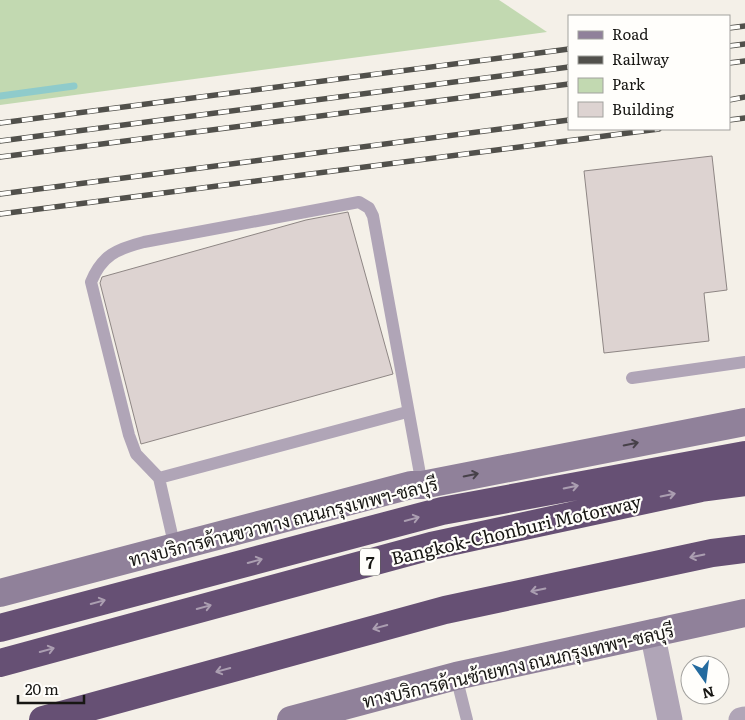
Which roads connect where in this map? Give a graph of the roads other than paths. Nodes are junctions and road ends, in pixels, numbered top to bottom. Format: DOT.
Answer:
graph roads {
  1 [pos="745,362"];
  2 [pos="632,378"];
  3 [pos="407,412"];
  4 [pos="745,422"];
  5 [pos="745,455"];
  6 [pos="159,478"];
  7 [pos="745,482"];
  8 [pos="422,485"];
  9 [pos="175,548"];
  10 [pos="745,548"];
  11 [pos="0,593"];
  12 [pos="745,612"];
  13 [pos="0,628"];
  14 [pos="652,632"];
  15 [pos="0,663"];
  16 [pos="456,676"];
  17 [pos="321,716"];
  18 [pos="745,719"];
  19 [pos="43,720"];
  20 [pos="291,720"];
  21 [pos="467,720"];
  22 [pos="670,720"];
  23 [pos="741,720"];
  1 -- 2 [label="lane"];
  3 -- 6 [label="lane"];
  3 -- 6 [label="lane"];
  3 -- 8 [label="lane"];
  8 -- 4 [label="main road, ทางบริการด้านขวาทาง ถนนกรุงเทพฯ-ชลบุรี, one-way"];
  13 -- 5 [label="highway, one-way"];
  6 -- 9 [label="lane"];
  15 -- 7 [label="highway, Bangkok-Chonburi Motorway / 7, one-way"];
  8 -- 9 [label="main road, ทางบริการด้านขวาทาง ถนนกรุงเทพฯ-ชลบุรี"];
  9 -- 11 [label="main road, ทางบริการด้านขวาทาง ถนนกรุงเทพฯ-ชลบุรี"];
  10 -- 19 [label="highway, one-way"];
  12 -- 14 [label="main road, ทางบริการด้านซ้ายทาง ถนนกรุงเทพฯ-ชลบุรี"];
  14 -- 16 [label="main road, ทางบริการด้านซ้ายทาง ถนนกรุงเทพฯ-ชลบุรี"];
  14 -- 22 [label="street"];
  16 -- 17 [label="main road, ทางบริการด้านซ้ายทาง ถนนกรุงเทพฯ-ชลบุรี"];
  16 -- 21 [label="lane"];
  17 -- 20 [label="main road, ทางบริการด้านซ้ายทาง ถนนกรุงเทพฯ-ชลบุรี"];
  18 -- 23 [label="street"];
}
